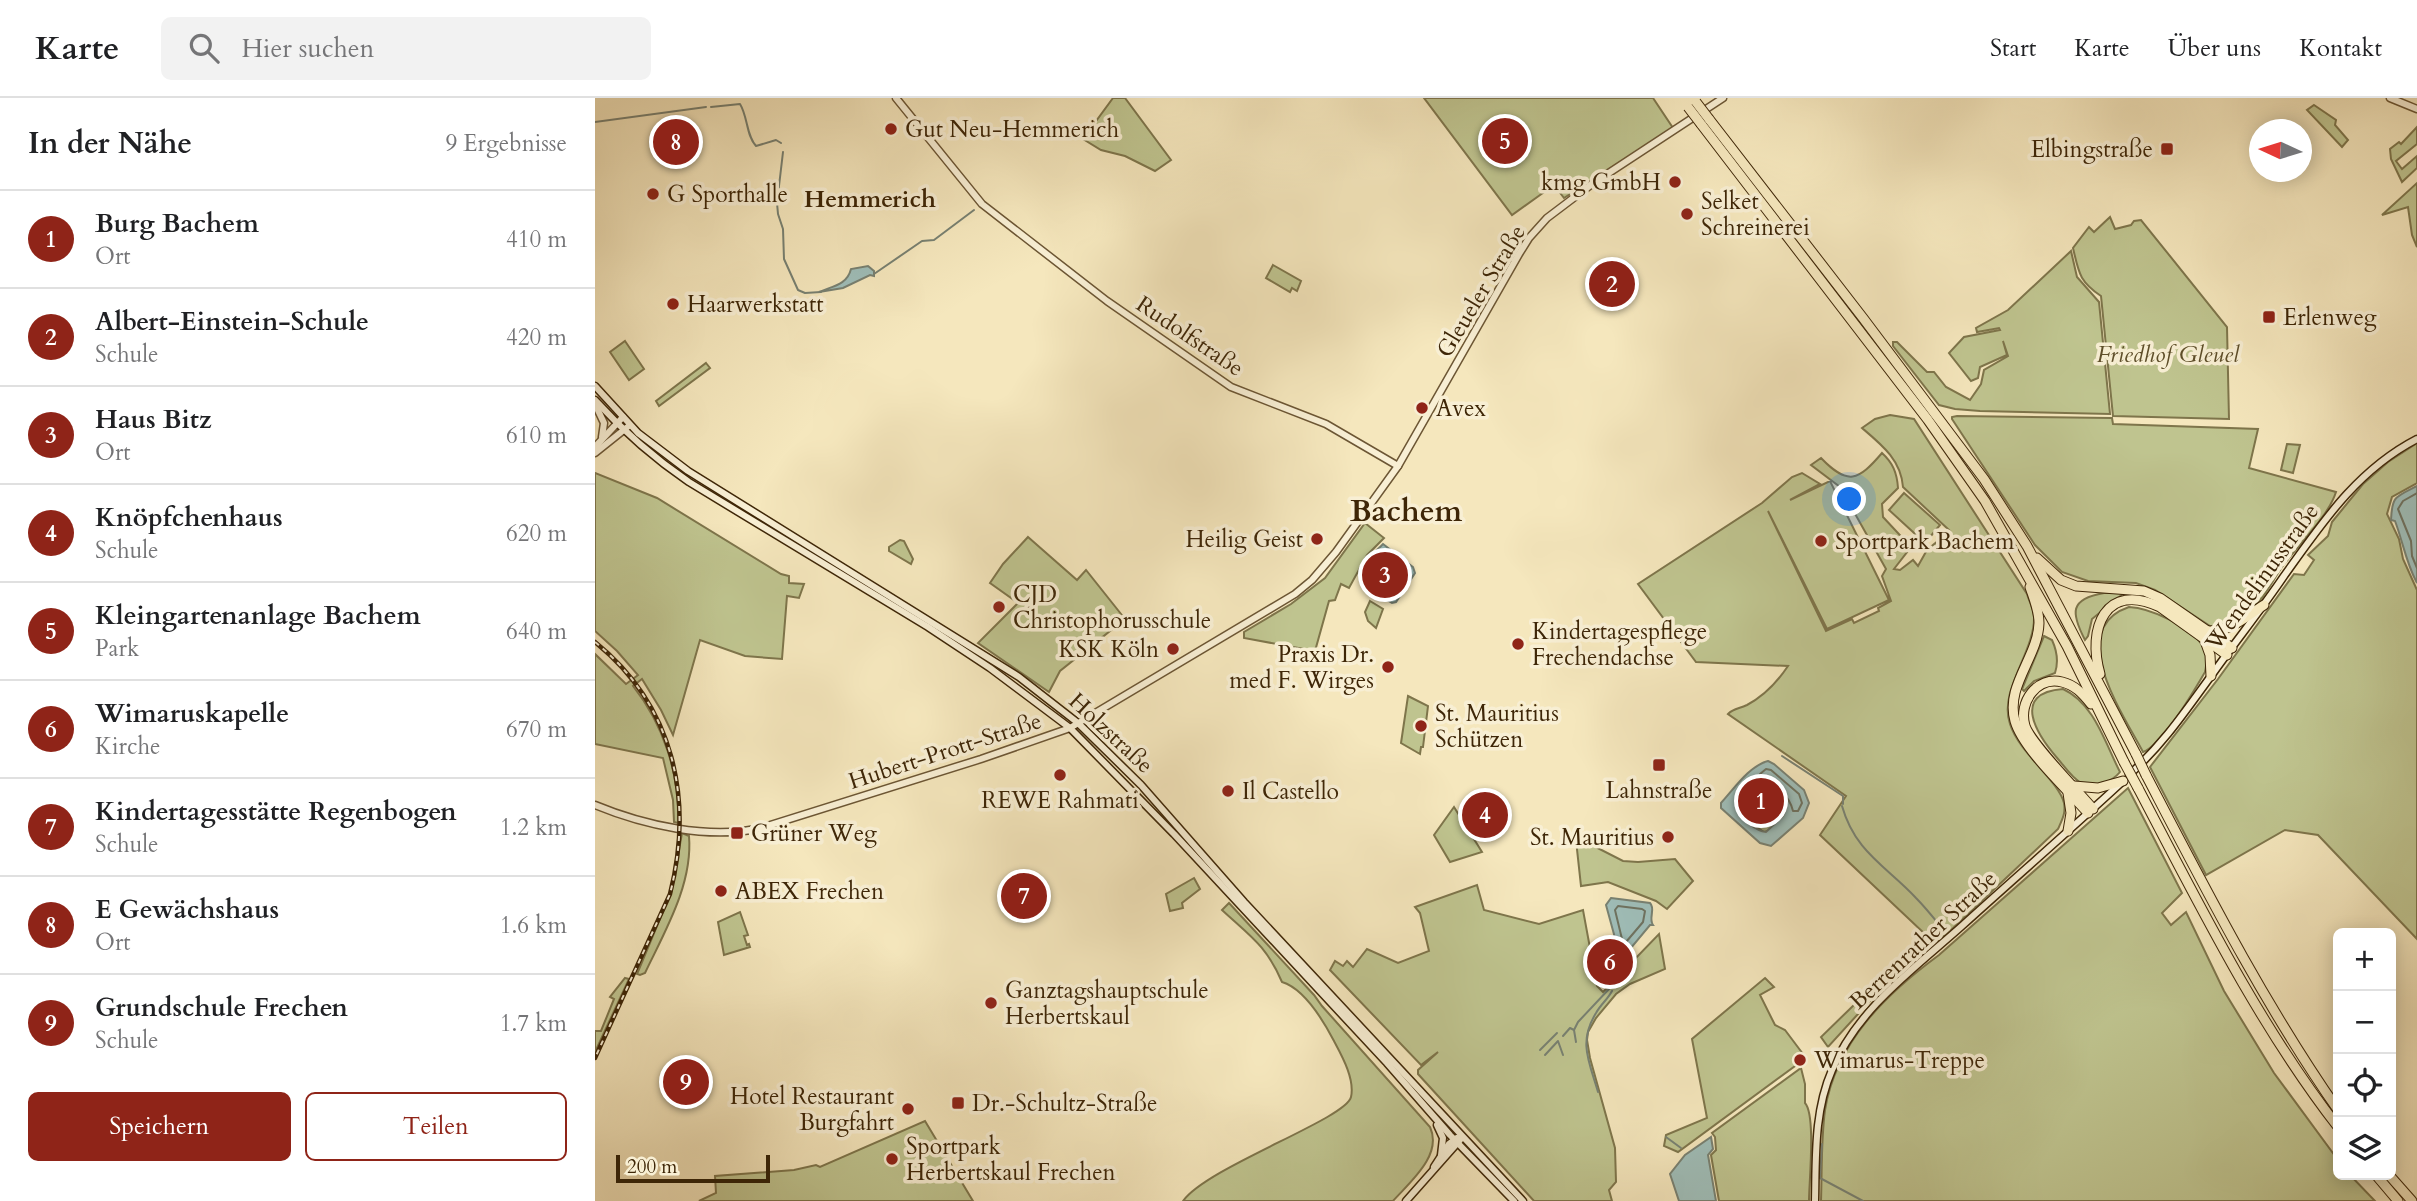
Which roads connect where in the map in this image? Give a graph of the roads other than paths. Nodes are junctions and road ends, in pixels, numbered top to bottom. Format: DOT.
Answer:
graph roads {
  1 [pos="896,98"];
  2 [pos="1682,98"];
  3 [pos="1723,98"];
  4 [pos="2391,98"];
  5 [pos="1693,102"];
  6 [pos="2417,109"];
  7 [pos="1705,122"];
  8 [pos="595,386"];
  9 [pos="595,402"];
  10 [pos="623,417"];
  11 [pos="617,424"];
  12 [pos="630,425"];
  13 [pos="624,431"];
  14 [pos="2417,439"];
  15 [pos="601,440"];
  16 [pos="595,447"];
  17 [pos="595,453"];
  18 [pos="1398,466"];
  19 [pos="1364,513"];
  20 [pos="2027,546"];
  21 [pos="2019,559"];
  22 [pos="2264,605"];
  23 [pos="2205,634"];
  24 [pos="2229,652"];
  25 [pos="2211,676"];
  26 [pos="2105,693"];
  27 [pos="2104,720"];
  28 [pos="1078,723"];
  29 [pos="1070,728"];
  30 [pos="2123,781"];
  31 [pos="2070,787"];
  32 [pos="595,805"];
  33 [pos="2091,811"];
  34 [pos="2067,831"];
  35 [pos="2333,1103"];
  36 [pos="1431,1114"];
  37 [pos="2333,1120"];
  38 [pos="1462,1135"];
  39 [pos="1457,1142"];
  40 [pos="1444,1156"];
  41 [pos="1472,1157"];
  42 [pos="2380,1180"];
  43 [pos="2393,1180"];
  44 [pos="1406,1201"];
  45 [pos="1514,1201"];
  46 [pos="1523,1201"];
  47 [pos="1815,1201"];
  48 [pos="2398,1201"];
  49 [pos="2412,1201"];
  1 -- 18 [label="main road, Rudolfstraße"];
  2 -- 5 [label="highway"];
  3 -- 18 [label="main road, Gleueler Straße"];
  4 -- 6 [label="main road"];
  5 -- 7 [label="highway, bridge"];
  7 -- 20 [label="highway"];
  7 -- 21 [label="highway"];
  8 -- 10 [label="main road, Holzstraße"];
  9 -- 11 [label="main road, Holzstraße"];
  9 -- 15 [label="main road, Holzstraße"];
  10 -- 11 [label="main road"];
  10 -- 12 [label="main road, Holzstraße"];
  11 -- 13 [label="main road, Holzstraße"];
  11 -- 15 [label="main road"];
  12 -- 13 [label="main road"];
  12 -- 28 [label="main road, Holzstraße"];
  13 -- 17 [label="main road"];
  13 -- 29 [label="main road, Holzstraße"];
  14 -- 22 [label="main road, Wendelinusstraße"];
  15 -- 16 [label="main road"];
  18 -- 19 [label="main road, Gleueler Straße"];
  19 -- 28 [label="main road, Hubert-Prott-Straße"];
  20 -- 23 [label="highway"];
  20 -- 26 [label="highway"];
  21 -- 27 [label="highway"];
  21 -- 31 [label="highway"];
  22 -- 23 [label="highway"];
  22 -- 24 [label="main road, Wendelinusstraße"];
  23 -- 24 [label="highway"];
  23 -- 25 [label="highway"];
  23 -- 26 [label="highway"];
  24 -- 25 [label="main road, Wendelinusstraße"];
  25 -- 30 [label="main road, Wendelinusstraße"];
  26 -- 35 [label="highway, bridge"];
  27 -- 31 [label="highway"];
  27 -- 37 [label="highway, bridge"];
  28 -- 29 [label="main road, Hubert-Prott-Straße"];
  28 -- 38 [label="main road, Holzstraße"];
  29 -- 32 [label="main road, Hubert-Prott-Straße"];
  29 -- 36 [label="main road, Holzstraße"];
  30 -- 31 [label="highway"];
  30 -- 33 [label="main road, Wendelinusstraße"];
  31 -- 33 [label="highway"];
  31 -- 34 [label="highway"];
  33 -- 34 [label="main road, Berrenrather Straße"];
  34 -- 47 [label="main road, Berrenrather Straße"];
  36 -- 39 [label="main road, Holzstraße"];
  36 -- 40 [label="main road"];
  38 -- 39 [label="main road"];
  38 -- 46 [label="main road, Holzstraße"];
  39 -- 40 [label="main road"];
  39 -- 41 [label="main road, Holzstraße"];
  40 -- 41 [label="main road"];
  40 -- 44 [label="main road"];
  41 -- 45 [label="main road, Holzstraße"];
  42 -- 48 [label="highway"];
  43 -- 49 [label="highway"];
}
